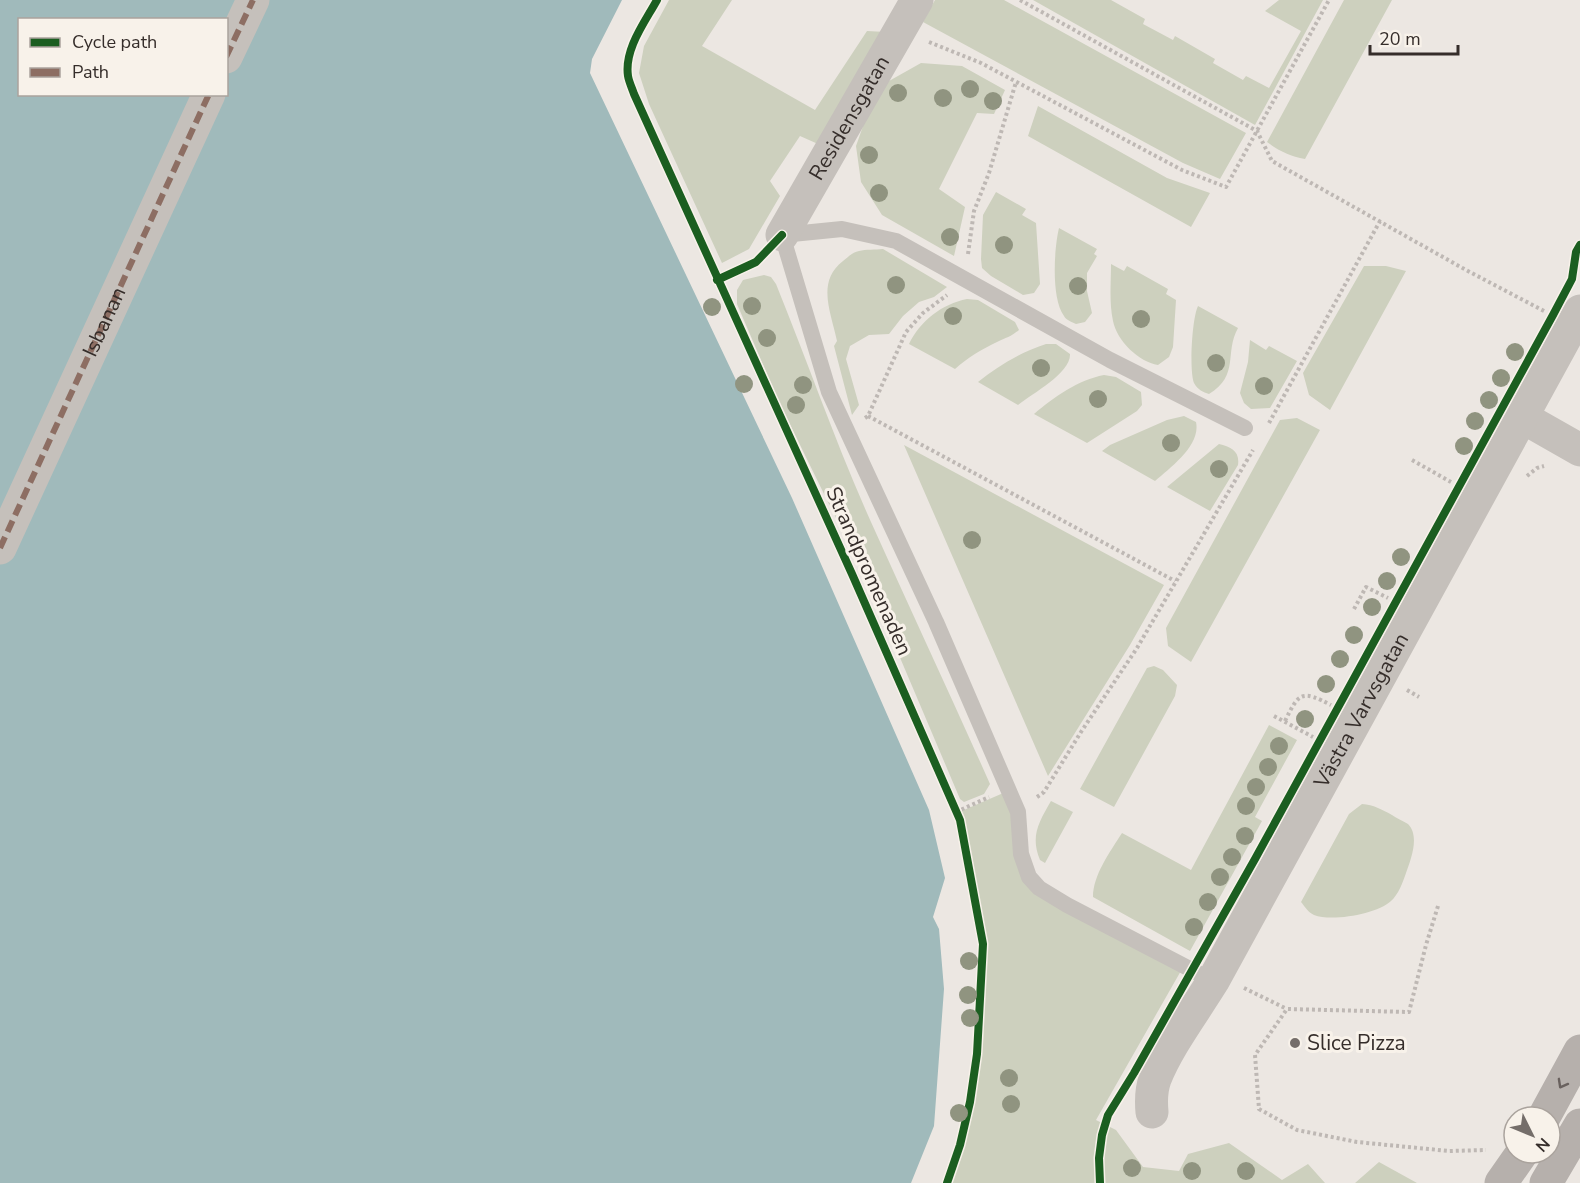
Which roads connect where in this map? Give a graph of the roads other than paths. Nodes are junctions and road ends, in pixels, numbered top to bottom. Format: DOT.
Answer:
graph roads {
  1 [pos="253,0"];
  2 [pos="917,0"];
  3 [pos="228,53"];
  4 [pos="208,96"];
  5 [pos="782,235"];
  6 [pos="1566,313"];
  7 [pos="1522,417"];
  8 [pos="1245,429"];
  9 [pos="1580,450"];
  10 [pos="0,548"];
  11 [pos="1228,985"];
  12 [pos="1580,1051"];
  13 [pos="1551,1105"];
  14 [pos="1152,1112"];
  15 [pos="1580,1125"];
  16 [pos="1504,1165"];
  17 [pos="1501,1183"];
  18 [pos="1546,1183"];
  1 -- 3 [label="street"];
  2 -- 5 [label="street, Residensgatan"];
  4 -- 10 [label="street, Isbanan"];
  5 -- 8 [label="lane"];
  5 -- 11 [label="lane"];
  6 -- 7 [label="street, Västra Varvsgatan"];
  7 -- 9 [label="street"];
  7 -- 11 [label="street, Västra Varvsgatan"];
  11 -- 14 [label="street, Västra Varvsgatan"];
  12 -- 13 [label="main road, one-way"];
  15 -- 18 [label="main road"];
  16 -- 17 [label="main road"];
}
